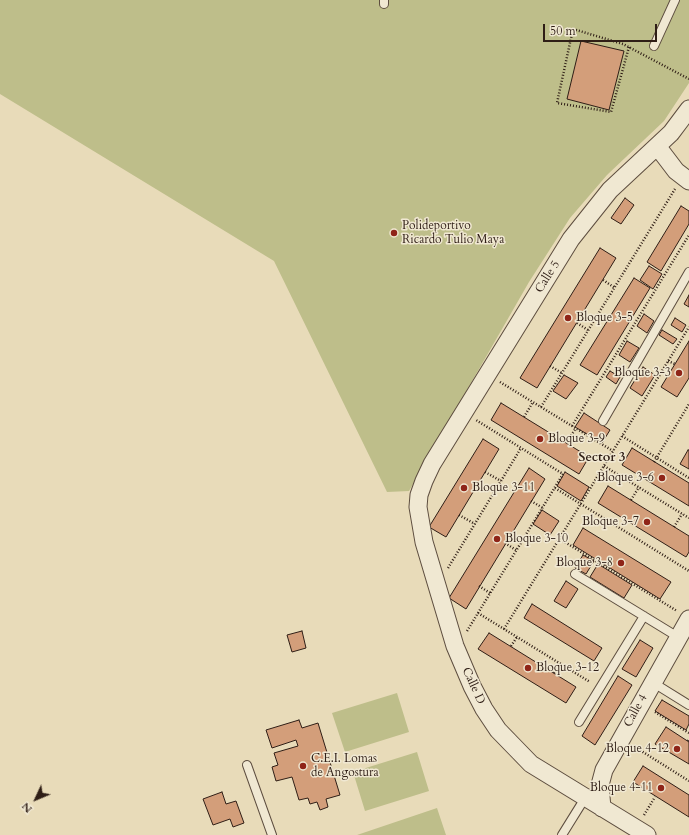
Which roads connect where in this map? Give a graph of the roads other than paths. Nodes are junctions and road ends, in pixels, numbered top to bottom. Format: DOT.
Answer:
graph roads {
  1 [pos="675,0"];
  2 [pos="654,46"];
  3 [pos="689,109"];
  4 [pos="657,146"];
  5 [pos="686,179"];
  6 [pos="689,272"];
  7 [pos="603,421"];
  8 [pos="432,464"];
  9 [pos="575,574"];
  10 [pos="644,616"];
  11 [pos="686,617"];
  12 [pos="678,637"];
  13 [pos="652,682"];
  14 [pos="689,705"];
  15 [pos="579,722"];
  16 [pos="247,765"];
  17 [pos="585,798"];
  18 [pos="602,808"];
  19 [pos="641,832"];
  20 [pos="272,835"];
  21 [pos="562,835"];
  1 -- 2 [label="lane"];
  3 -- 4 [label="street, Calle 5"];
  4 -- 5 [label="street"];
  4 -- 8 [label="street, Calle 5"];
  6 -- 7 [label="lane"];
  8 -- 17 [label="street, Calle D"];
  9 -- 10 [label="lane"];
  10 -- 12 [label="lane"];
  10 -- 15 [label="lane"];
  11 -- 12 [label="street, Calle 4"];
  12 -- 13 [label="street, Calle 4"];
  13 -- 14 [label="lane"];
  13 -- 18 [label="street, Calle 4"];
  16 -- 20 [label="lane"];
  17 -- 18 [label="street, Calle D"];
  17 -- 21 [label="lane"];
  18 -- 19 [label="street, Calle D"];
}
